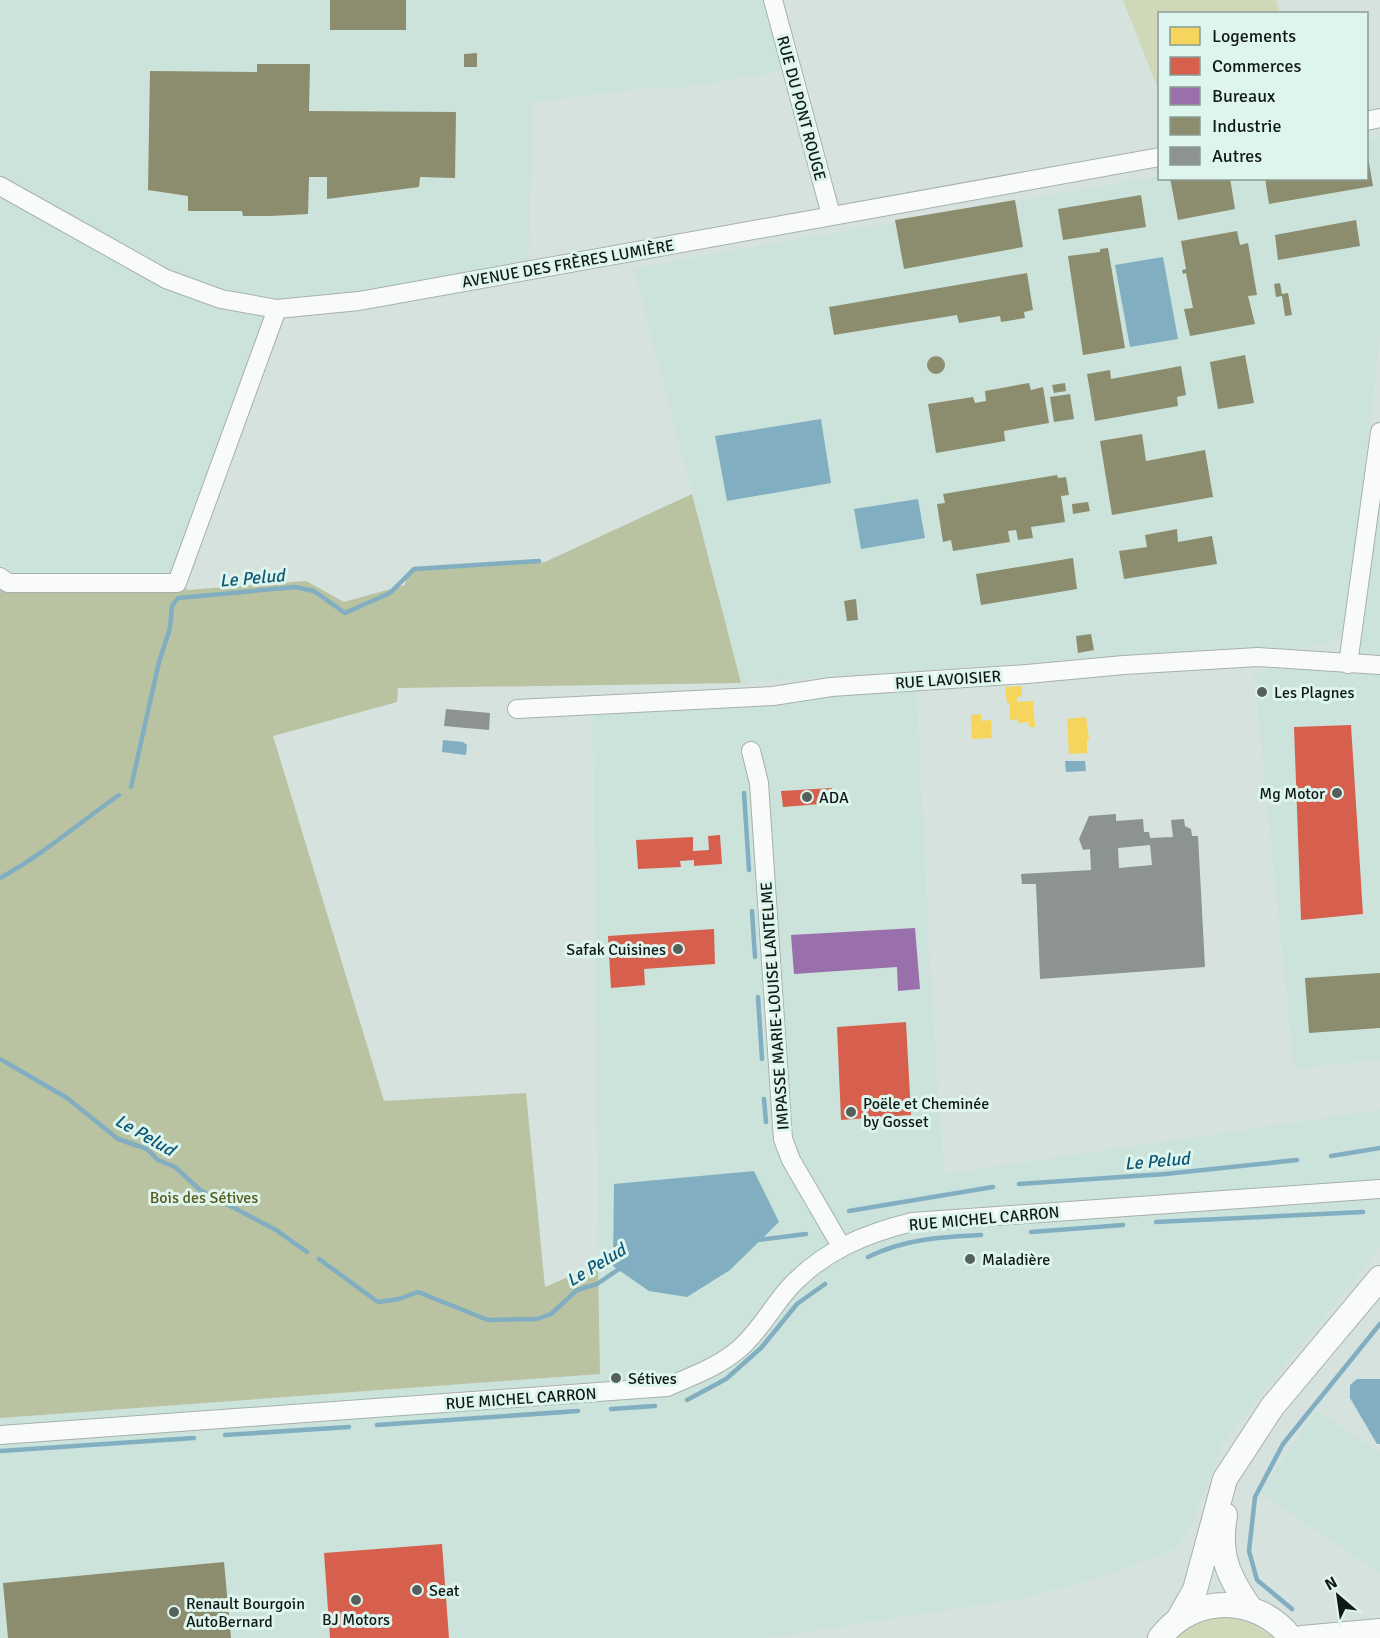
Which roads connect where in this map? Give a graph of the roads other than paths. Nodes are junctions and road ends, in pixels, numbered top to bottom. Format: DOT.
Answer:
graph roads {
  1 [pos="773,0"];
  2 [pos="1158,157"];
  3 [pos="0,186"];
  4 [pos="831,215"];
  5 [pos="277,309"];
  6 [pos="1380,432"];
  7 [pos="0,577"];
  8 [pos="1348,664"];
  9 [pos="1380,665"];
  10 [pos="517,709"];
  11 [pos="751,751"];
  12 [pos="1380,1189"];
  13 [pos="841,1246"];
  14 [pos="1380,1278"];
  15 [pos="0,1435"];
  16 [pos="1241,1455"];
  17 [pos="1250,1608"];
  18 [pos="1179,1618"];
  19 [pos="1380,1631"];
  20 [pos="1160,1638"];
  21 [pos="1295,1638"];
  1 -- 4 [label="street, RUE DU PONT ROUGE"];
  2 -- 4 [label="street, AVENUE DES FRÈRES LUMIÈRE"];
  3 -- 5 [label="street, AVENUE DES FRÈRES LUMIÈRE"];
  4 -- 5 [label="street, AVENUE DES FRÈRES LUMIÈRE"];
  5 -- 7 [label="street"];
  6 -- 8 [label="street"];
  8 -- 9 [label="street, RUE LAVOISIER"];
  8 -- 10 [label="street, RUE LAVOISIER"];
  11 -- 13 [label="street, IMPASSE MARIE-LOUISE LANTELME"];
  12 -- 13 [label="street, RUE MICHEL CARRON"];
  13 -- 15 [label="street, RUE MICHEL CARRON"];
  14 -- 16 [label="main road"];
  16 -- 17 [label="main road"];
  16 -- 18 [label="main road"];
  17 -- 18 [label="main road"];
  17 -- 21 [label="main road"];
  18 -- 20 [label="main road"];
  19 -- 21 [label="main road"];
}
